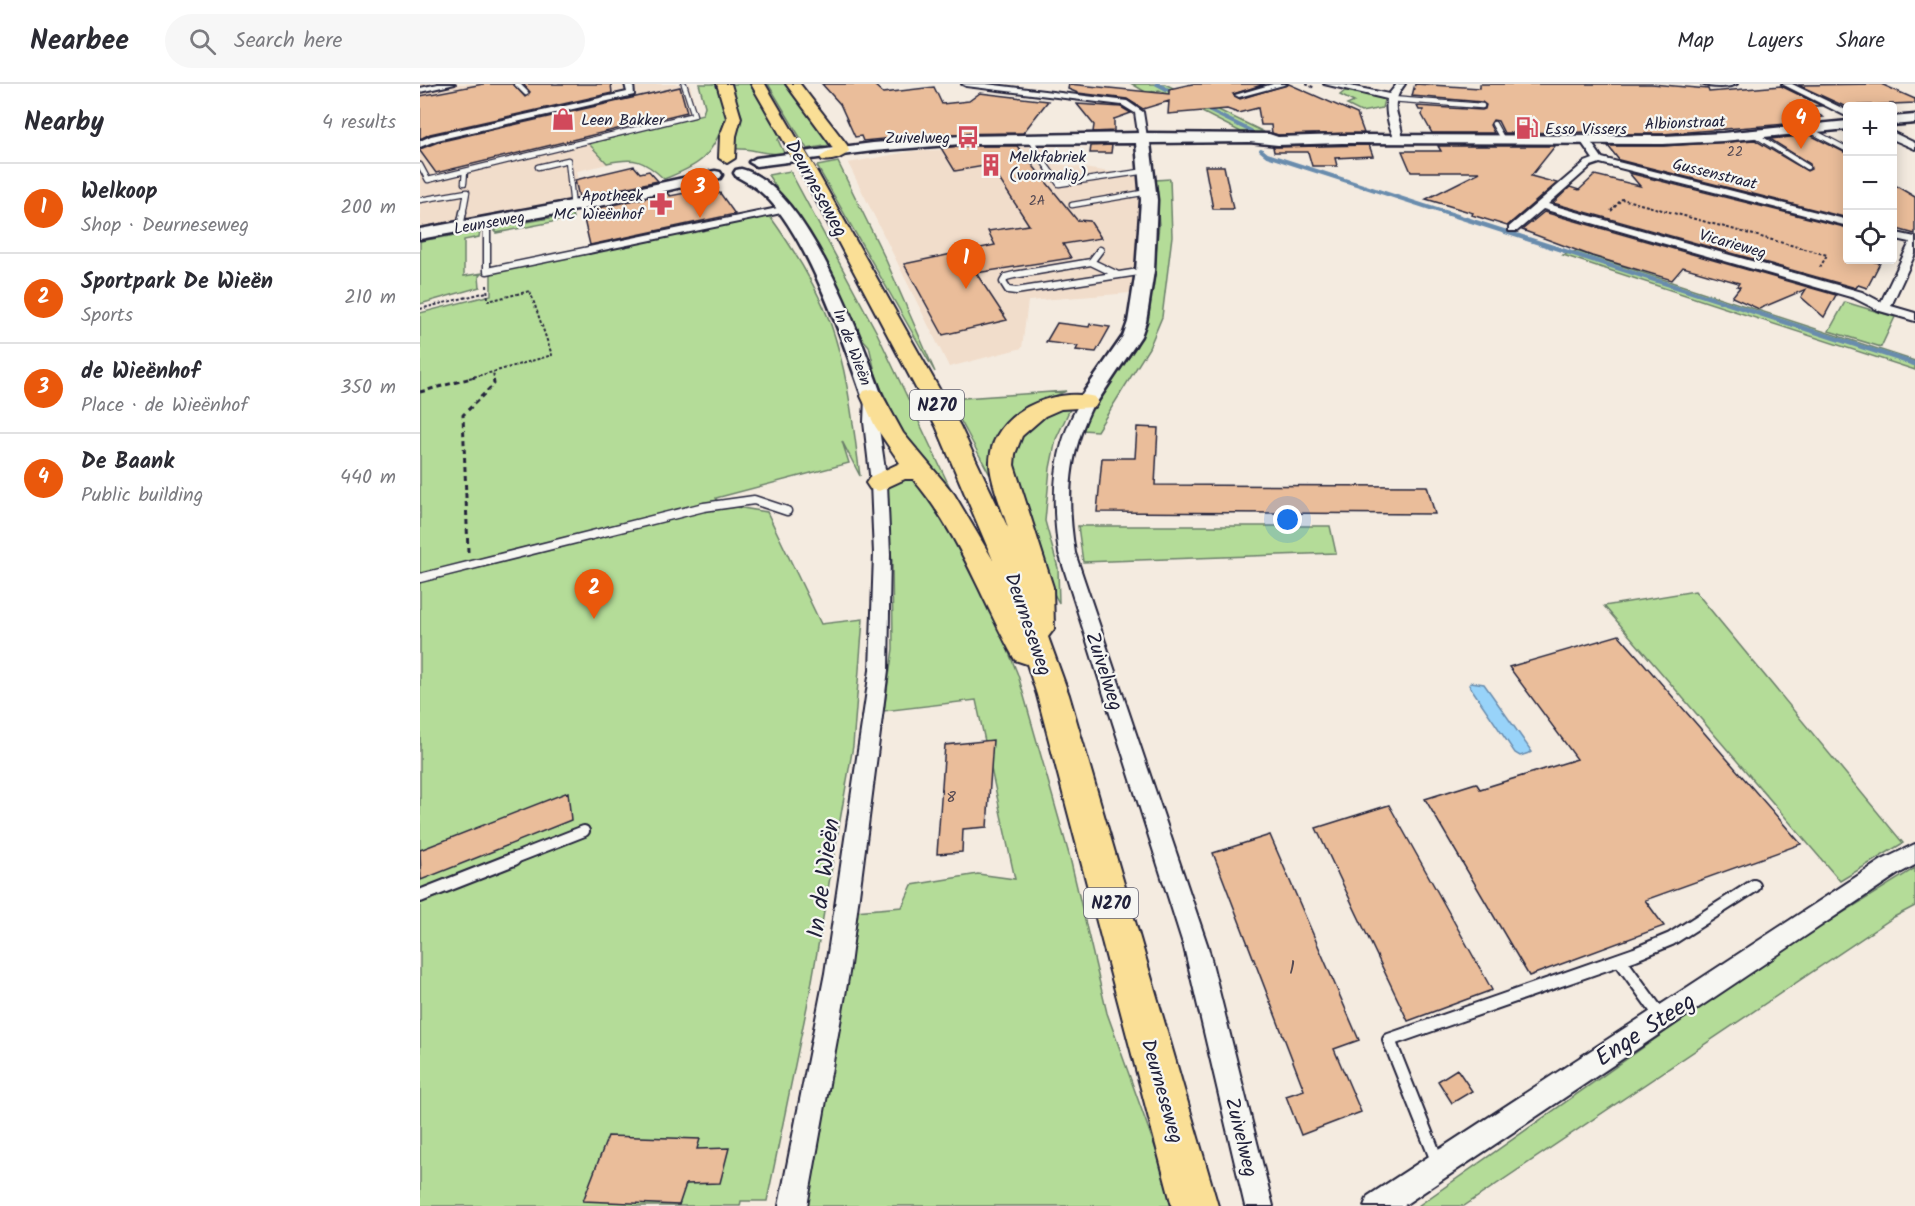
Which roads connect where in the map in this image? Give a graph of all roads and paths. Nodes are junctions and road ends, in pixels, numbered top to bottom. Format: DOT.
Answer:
graph roads {
  1 [pos="449,84"];
  2 [pos="518,84"];
  3 [pos="629,84"];
  4 [pos="684,84"];
  5 [pos="724,84"];
  6 [pos="758,84"];
  7 [pos="793,84"];
  8 [pos="966,84"];
  9 [pos="1283,84"];
  10 [pos="1401,84"];
  11 [pos="1706,84"];
  12 [pos="1733,84"];
  13 [pos="1786,84"];
  14 [pos="1347,86"];
  15 [pos="1325,87"];
  16 [pos="420,90"];
  17 [pos="526,93"];
  18 [pos="1239,95"];
  19 [pos="1391,98"];
  20 [pos="1482,106"];
  21 [pos="1843,112"];
  22 [pos="1915,119"];
  23 [pos="1897,121"];
  24 [pos="1494,124"];
  25 [pos="1843,126"];
  26 [pos="1808,129"];
  27 [pos="1754,134"];
  28 [pos="1897,137"];
  29 [pos="1032,139"];
  30 [pos="1142,140"];
  31 [pos="1503,140"];
  32 [pos="1585,140"];
  33 [pos="1397,141"];
  34 [pos="420,144"];
  35 [pos="1915,146"];
  36 [pos="1843,147"];
  37 [pos="834,154"];
  38 [pos="727,158"];
  39 [pos="1599,160"];
  40 [pos="420,165"];
  41 [pos="538,167"];
  42 [pos="1807,167"];
  43 [pos="750,168"];
  44 [pos="465,171"];
  45 [pos="1146,171"];
  46 [pos="711,172"];
  47 [pos="428,180"];
  48 [pos="464,183"];
  49 [pos="430,189"];
  50 [pos="1148,192"];
  51 [pos="420,200"];
  52 [pos="1072,205"];
  53 [pos="1541,205"];
  54 [pos="573,207"];
  55 [pos="787,209"];
  56 [pos="488,222"];
  57 [pos="1600,222"];
  58 [pos="1843,222"];
  59 [pos="460,227"];
  60 [pos="1513,229"];
  61 [pos="420,234"];
  62 [pos="1897,236"];
  63 [pos="1915,241"];
  64 [pos="589,250"];
  65 [pos="1100,250"];
  66 [pos="1091,262"];
  67 [pos="487,271"];
  68 [pos="1144,271"];
  69 [pos="1118,275"];
  70 [pos="1812,282"];
  71 [pos="487,292"];
  72 [pos="1884,308"];
  73 [pos="420,309"];
  74 [pos="1915,317"];
  75 [pos="493,372"];
  76 [pos="420,392"];
  77 [pos="872,396"];
  78 [pos="1087,402"];
  79 [pos="919,471"];
  80 [pos="879,483"];
  81 [pos="787,512"];
  82 [pos="469,565"];
  83 [pos="420,578"];
  84 [pos="1039,650"];
  85 [pos="1053,695"];
  86 [pos="584,831"];
  87 [pos="1915,854"];
  88 [pos="1754,886"];
  89 [pos="420,896"];
  90 [pos="1620,960"];
  91 [pos="1662,1018"];
  92 [pos="1439,1165"];
  93 [pos="793,1206"];
  94 [pos="1195,1206"];
  95 [pos="1259,1206"];
  96 [pos="1378,1206"];
  1 -- 16 [label="street"];
  2 -- 17 [label="lane"];
  3 -- 34 [label="street"];
  4 -- 44 [label="lane"];
  5 -- 38 [label="main road"];
  6 -- 84 [label="main road, Deurneseweg / N270, bridge"];
  7 -- 37 [label="main road"];
  8 -- 30 [label="street"];
  9 -- 18 [label="street"];
  10 -- 19 [label="street"];
  11 -- 12 [label="street"];
  13 -- 21 [label="street"];
  14 -- 15 [label="street"];
  14 -- 19 [label="street"];
  19 -- 20 [label="lane"];
  19 -- 33 [label="street"];
  22 -- 23 [label="main road"];
  24 -- 31 [label="lane"];
  25 -- 26 [label="main road, Albionstraat"];
  26 -- 27 [label="main road, Albionstraat"];
  26 -- 36 [label="lane"];
  27 -- 32 [label="main road, Albionstraat"];
  27 -- 42 [label="lane"];
  28 -- 35 [label="street"];
  29 -- 30 [label="main road"];
  29 -- 37 [label="main road"];
  29 -- 45 [label="lane"];
  30 -- 33 [label="main road, Albionstraat"];
  30 -- 45 [label="main road, Zuivelweg"];
  31 -- 32 [label="main road, Albionstraat"];
  31 -- 33 [label="main road, Albionstraat"];
  32 -- 39 [label="street"];
  37 -- 43 [label="main road"];
  38 -- 43 [label="main road"];
  38 -- 46 [label="main road"];
  39 -- 53 [label="street"];
  39 -- 58 [label="street, Gussenstraat"];
  40 -- 47 [label="lane"];
  41 -- 54 [label="lane"];
  43 -- 46 [label="main road"];
  43 -- 55 [label="main road, In de Wieën"];
  44 -- 47 [label="lane"];
  44 -- 48 [label="lane"];
  45 -- 50 [label="main road, Zuivelweg"];
  46 -- 54 [label="main road, Leunseweg"];
  47 -- 49 [label="lane"];
  50 -- 52 [label="lane"];
  50 -- 68 [label="main road, Zuivelweg"];
  51 -- 59 [label="lane"];
  53 -- 57 [label="street, Vicarieweg"];
  53 -- 60 [label="street"];
  54 -- 56 [label="main road, Leunseweg"];
  55 -- 64 [label="street"];
  55 -- 77 [label="main road, In de Wieën"];
  56 -- 59 [label="main road, Leunseweg"];
  56 -- 67 [label="lane"];
  57 -- 70 [label="street, Vicarieweg"];
  57 -- 70 [label="path"];
  59 -- 61 [label="main road, Leunseweg"];
  62 -- 63 [label="street"];
  63 -- 72 [label="street"];
  64 -- 67 [label="lane"];
  65 -- 66 [label="lane"];
  66 -- 69 [label="lane"];
  66 -- 69 [label="lane"];
  67 -- 71 [label="path"];
  68 -- 69 [label="lane"];
  68 -- 78 [label="main road, Zuivelweg"];
  70 -- 72 [label="street, Vicarieweg"];
  71 -- 73 [label="path"];
  71 -- 75 [label="path"];
  72 -- 74 [label="street, Vicarieweg"];
  75 -- 76 [label="path"];
  75 -- 82 [label="path"];
  77 -- 79 [label="main road, N270"];
  77 -- 80 [label="street, In de Wieën"];
  78 -- 84 [label="main road, N270"];
  78 -- 95 [label="street, Zuivelweg"];
  79 -- 80 [label="main road"];
  79 -- 85 [label="main road, N270"];
  80 -- 93 [label="street, In de Wieën"];
  81 -- 82 [label="lane"];
  82 -- 83 [label="lane"];
  84 -- 85 [label="main road, Deurneseweg / N270"];
  85 -- 94 [label="main road, Deurneseweg / N270"];
  86 -- 89 [label="lane"];
  87 -- 91 [label="street, Enge Steeg"];
  88 -- 90 [label="lane"];
  90 -- 91 [label="lane"];
  90 -- 92 [label="lane"];
  91 -- 92 [label="street, Enge Steeg"];
  92 -- 96 [label="street, Enge Steeg"];
}
